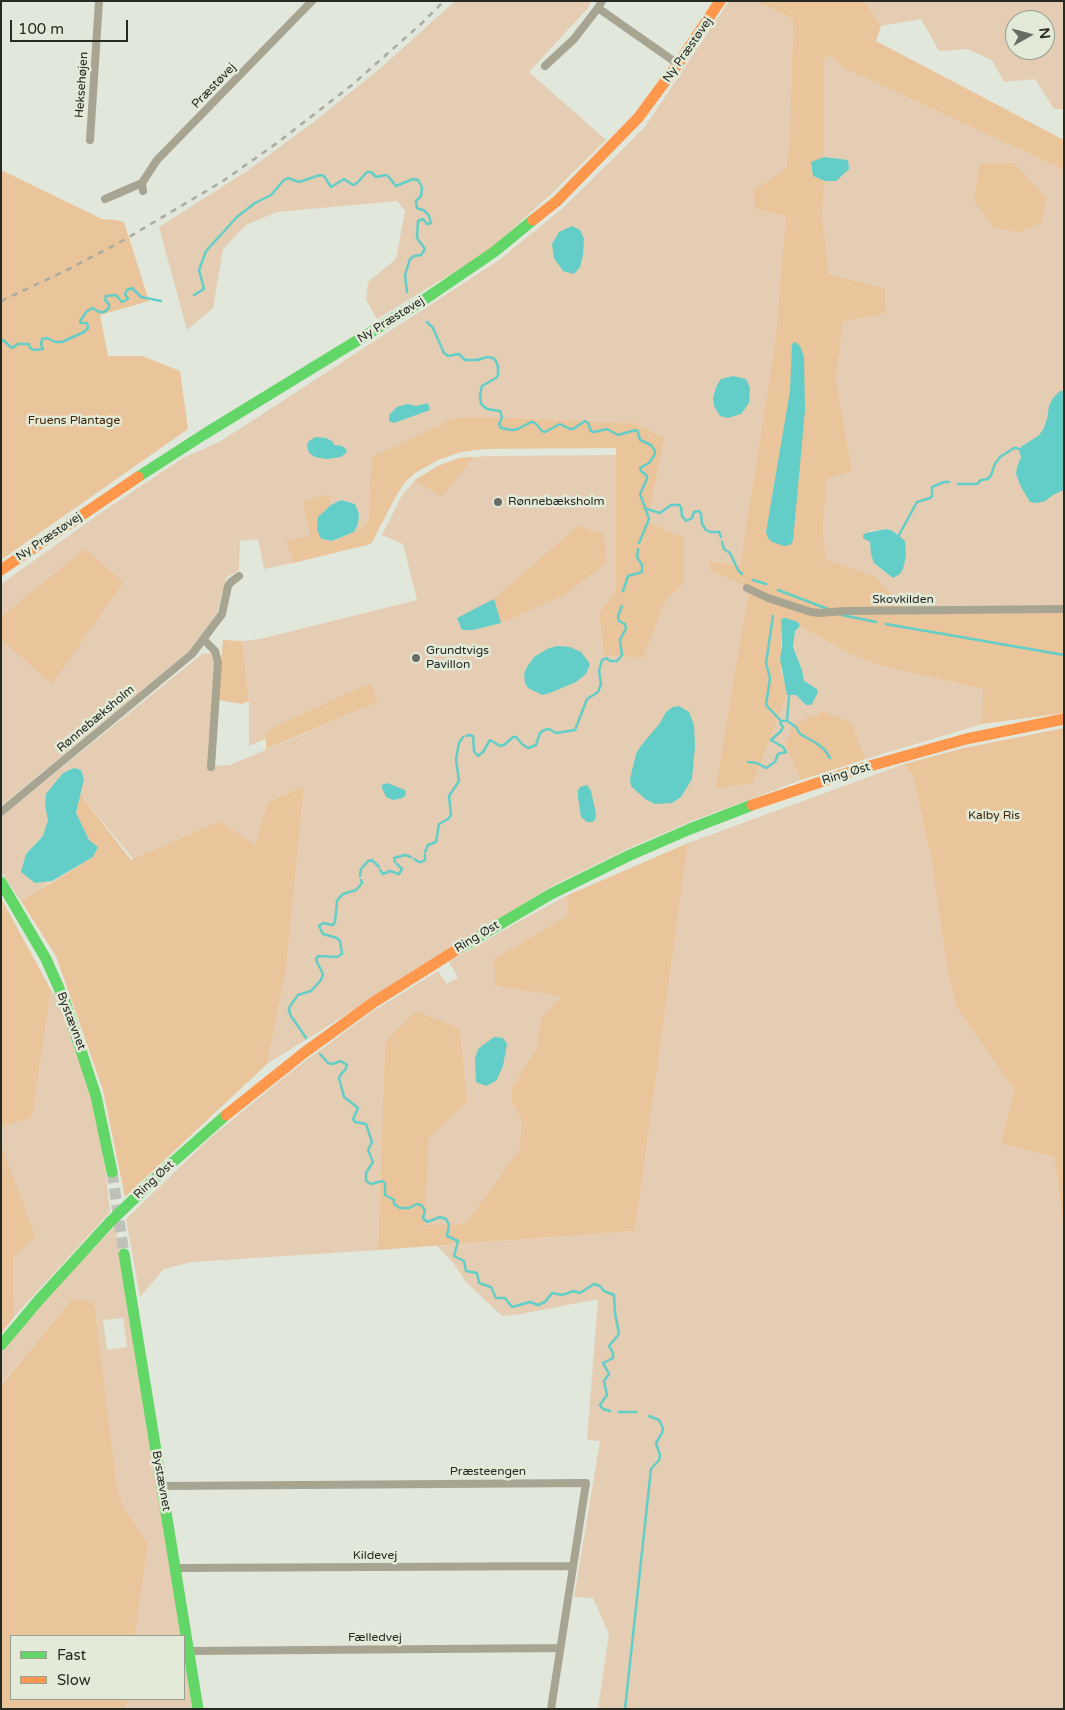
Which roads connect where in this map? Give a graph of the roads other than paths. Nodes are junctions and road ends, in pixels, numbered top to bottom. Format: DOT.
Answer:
graph roads {
  1 [pos="98,1"];
  2 [pos="312,1"];
  3 [pos="720,1"];
  4 [pos="600,5"];
  5 [pos="678,64"];
  6 [pos="545,66"];
  7 [pos="90,140"];
  8 [pos="105,199"];
  9 [pos="1,570"];
  10 [pos="239,576"];
  11 [pos="747,588"];
  12 [pos="1064,610"];
  13 [pos="204,640"];
  14 [pos="1064,719"];
  15 [pos="210,767"];
  16 [pos="1,812"];
  17 [pos="1,882"];
  18 [pos="112,1172"];
  19 [pos="124,1254"];
  20 [pos="1,1345"];
  21 [pos="162,1486"];
  22 [pos="573,1566"];
  23 [pos="176,1568"];
  24 [pos="560,1648"];
  25 [pos="190,1651"];
  26 [pos="198,1709"];
  27 [pos="551,1709"];
  1 -- 7 [label="street, Heksehøjen"];
  2 -- 8 [label="street, Præstøvej"];
  3 -- 5 [label="street, Ny Præstøvej"];
  4 -- 5 [label="street"];
  4 -- 6 [label="street"];
  5 -- 9 [label="street, Ny Præstøvej"];
  10 -- 13 [label="street, Rønnebæksholm"];
  11 -- 12 [label="street, Skovkilden"];
  13 -- 15 [label="street"];
  13 -- 16 [label="street, Rønnebæksholm"];
  14 -- 20 [label="street, Ring Øst"];
  17 -- 18 [label="street, Bystævnet"];
  19 -- 21 [label="street, Bystævnet"];
  21 -- 22 [label="street, Præsteengen"];
  21 -- 23 [label="street, Bystævnet"];
  22 -- 23 [label="street, Kildevej"];
  22 -- 24 [label="street, Præsteengen"];
  23 -- 25 [label="street, Bystævnet"];
  24 -- 25 [label="street, Fælledvej"];
  24 -- 27 [label="street, Præsteengen"];
  25 -- 26 [label="street, Bystævnet"];
}
